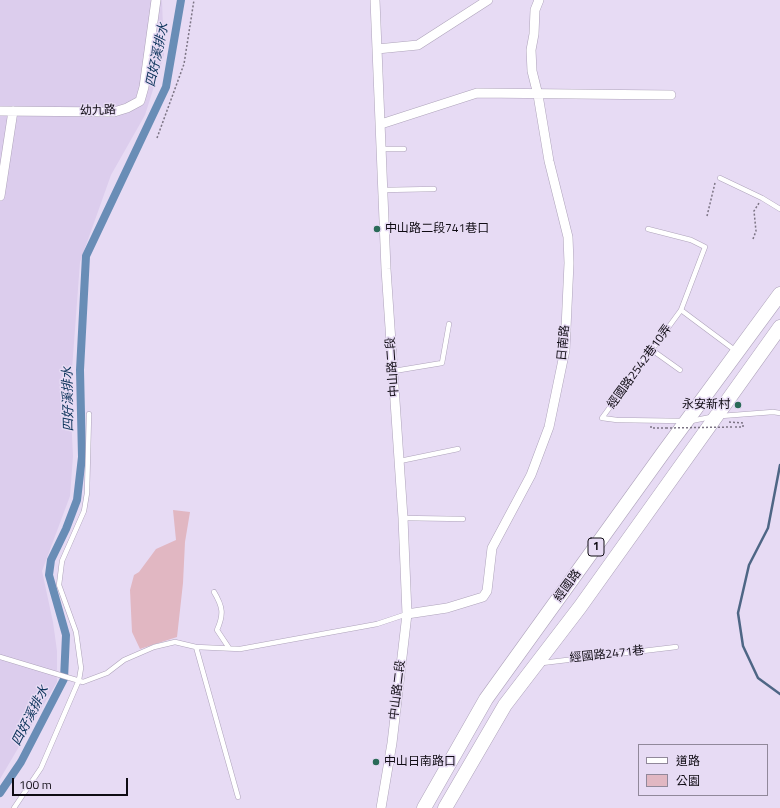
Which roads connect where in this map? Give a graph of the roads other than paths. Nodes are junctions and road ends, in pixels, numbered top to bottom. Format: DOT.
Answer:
graph roads {
  1 [pos="156,0"];
  2 [pos="375,0"];
  3 [pos="488,0"];
  4 [pos="539,0"];
  5 [pos="377,49"];
  6 [pos="538,95"];
  7 [pos="671,95"];
  8 [pos="0,111"];
  9 [pos="13,111"];
  10 [pos="381,124"];
  11 [pos="382,149"];
  12 [pos="404,149"];
  13 [pos="720,178"];
  14 [pos="434,189"];
  15 [pos="383,190"];
  16 [pos="0,196"];
  17 [pos="780,209"];
  18 [pos="648,229"];
  19 [pos="780,294"];
  20 [pos="681,310"];
  21 [pos="449,324"];
  22 [pos="780,327"];
  23 [pos="652,350"];
  24 [pos="737,352"];
  25 [pos="394,370"];
  26 [pos="680,370"];
  27 [pos="780,412"];
  28 [pos="88,414"];
  29 [pos="717,417"];
  30 [pos="687,422"];
  31 [pos="458,449"];
  32 [pos="400,461"];
  33 [pos="404,518"];
  34 [pos="463,519"];
  35 [pos="214,592"];
  36 [pos="407,614"];
  37 [pos="196,647"];
  38 [pos="676,647"];
  39 [pos="229,648"];
  40 [pos="0,657"];
  41 [pos="538,663"];
  42 [pos="79,680"];
  43 [pos="238,797"];
  44 [pos="14,808"];
  45 [pos="380,808"];
  46 [pos="424,808"];
  47 [pos="445,808"];
  1 -- 9 [label="street, 幼九路"];
  2 -- 5 [label="street, 中山路二段"];
  3 -- 5 [label="street"];
  4 -- 6 [label="street, 日南路"];
  5 -- 10 [label="street, 中山路二段"];
  6 -- 7 [label="street"];
  6 -- 10 [label="street"];
  6 -- 36 [label="street, 日南路"];
  8 -- 9 [label="street, 幼九路"];
  9 -- 16 [label="street"];
  10 -- 11 [label="street, 中山路二段"];
  11 -- 12 [label="lane"];
  11 -- 15 [label="street, 中山路二段"];
  13 -- 17 [label="lane"];
  14 -- 15 [label="lane"];
  15 -- 25 [label="street, 中山路二段"];
  18 -- 20 [label="lane, 經國路2542巷10弄"];
  19 -- 24 [label="main road, 經國路 / 1"];
  20 -- 23 [label="lane, 經國路2542巷10弄"];
  20 -- 24 [label="lane"];
  21 -- 25 [label="lane"];
  22 -- 29 [label="main road, 經國路 / 1"];
  23 -- 26 [label="lane"];
  23 -- 30 [label="lane, 經國路2542巷10弄"];
  24 -- 30 [label="main road, 經國路 / 1"];
  25 -- 32 [label="street, 中山路二段"];
  27 -- 29 [label="lane"];
  28 -- 42 [label="lane"];
  29 -- 30 [label="lane"];
  29 -- 41 [label="main road, 經國路 / 1"];
  30 -- 46 [label="main road, 經國路 / 1"];
  31 -- 32 [label="lane"];
  32 -- 33 [label="street, 中山路二段"];
  33 -- 34 [label="lane"];
  33 -- 36 [label="street, 中山路二段"];
  35 -- 39 [label="lane"];
  36 -- 39 [label="lane"];
  36 -- 45 [label="street, 中山路二段"];
  37 -- 39 [label="lane"];
  37 -- 42 [label="lane"];
  37 -- 43 [label="lane"];
  38 -- 41 [label="lane, 經國路2471巷"];
  40 -- 42 [label="lane"];
  41 -- 47 [label="main road, 經國路 / 1"];
  42 -- 44 [label="lane"];
}
